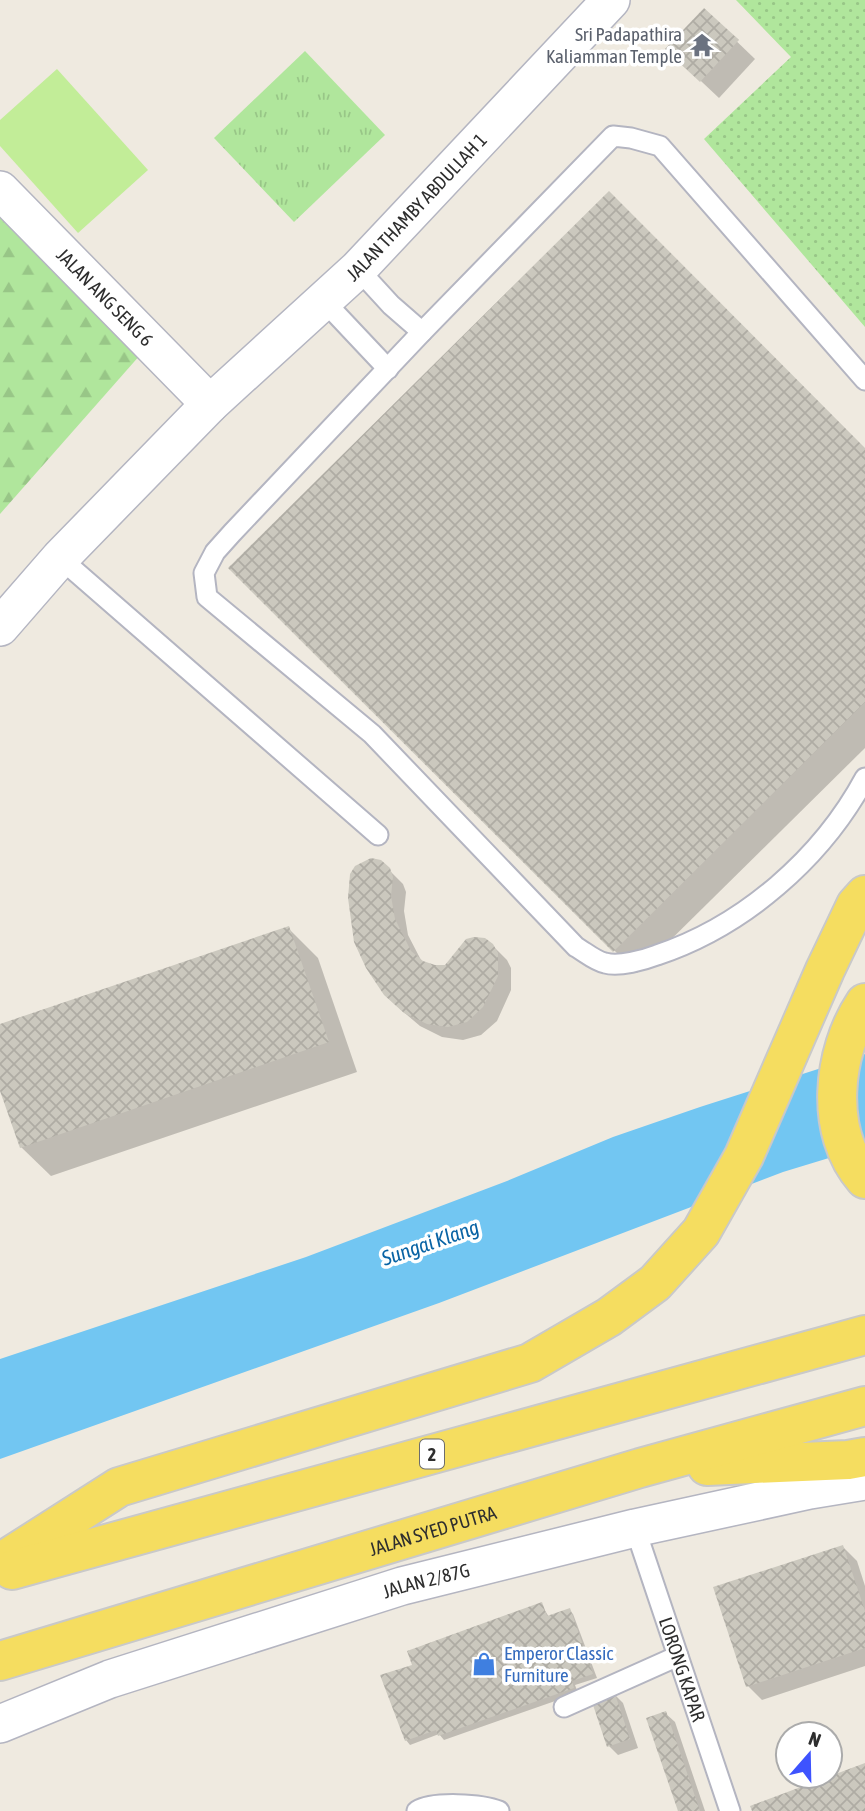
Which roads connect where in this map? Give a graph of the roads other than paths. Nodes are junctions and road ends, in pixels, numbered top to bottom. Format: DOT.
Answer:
graph roads {
  1 [pos="611,0"];
  2 [pos="0,190"];
  3 [pos="358,269"];
  4 [pos="323,300"];
  5 [pos="422,332"];
  6 [pos="388,369"];
  7 [pos="865,380"];
  8 [pos="210,404"];
  9 [pos="60,558"];
  10 [pos="0,627"];
  11 [pos="865,778"];
  12 [pos="378,835"];
  13 [pos="865,895"];
  14 [pos="865,1003"];
  15 [pos="865,1179"];
  16 [pos="865,1335"];
  17 [pos="865,1406"];
  18 [pos="865,1457"];
  19 [pos="640,1468"];
  20 [pos="865,1481"];
  21 [pos="635,1528"];
  22 [pos="0,1563"];
  23 [pos="0,1573"];
  24 [pos="678,1656"];
  25 [pos="0,1661"];
  26 [pos="564,1707"];
  27 [pos="0,1724"];
  28 [pos="417,1811"];
  29 [pos="499,1811"];
  30 [pos="730,1811"];
  1 -- 3 [label="street, JALAN THAMBY ABDULLAH 1"];
  2 -- 8 [label="street, JALAN ANG SENG 6"];
  3 -- 4 [label="street, JALAN THAMBY ABDULLAH 1"];
  3 -- 5 [label="lane"];
  4 -- 6 [label="lane"];
  4 -- 8 [label="street, JALAN THAMBY ABDULLAH 1"];
  5 -- 6 [label="lane"];
  5 -- 7 [label="lane"];
  6 -- 11 [label="lane"];
  8 -- 9 [label="street, JALAN THAMBY ABDULLAH 1"];
  9 -- 10 [label="street, JALAN THAMBY ABDULLAH 1"];
  9 -- 12 [label="lane"];
  13 -- 22 [label="main road"];
  14 -- 15 [label="main road"];
  16 -- 23 [label="main road, 2"];
  17 -- 19 [label="main road, JALAN SYED PUTRA"];
  18 -- 19 [label="main road"];
  19 -- 25 [label="main road, JALAN SYED PUTRA"];
  20 -- 21 [label="street, JALAN 2/87G"];
  21 -- 24 [label="lane, LORONG KAPAR"];
  21 -- 27 [label="street, JALAN 2/87G"];
  24 -- 26 [label="lane"];
  24 -- 30 [label="lane, LORONG KAPAR"];
  28 -- 29 [label="lane"];
}
